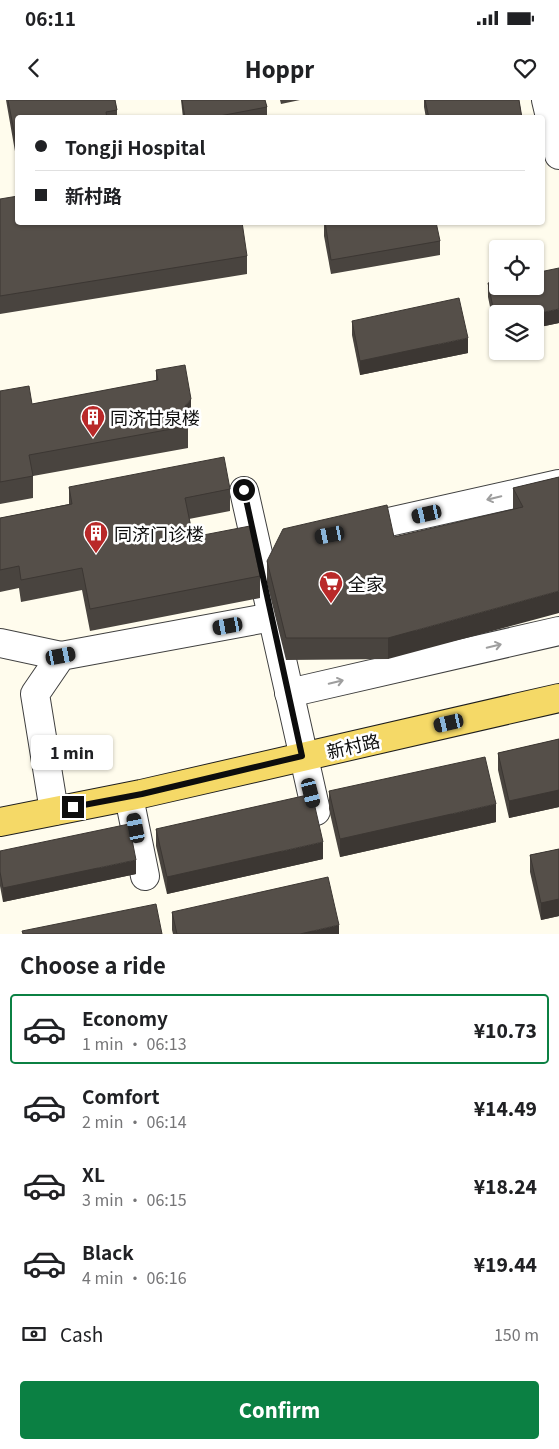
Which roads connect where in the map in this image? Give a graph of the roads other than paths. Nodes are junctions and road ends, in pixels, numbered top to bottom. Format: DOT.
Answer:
graph roads {
  1 [pos="546,100"];
  2 [pos="559,155"];
  3 [pos="559,484"];
  4 [pos="244,490"];
  5 [pos="330,535"];
  6 [pos="284,544"];
  7 [pos="257,549"];
  8 [pos="272,617"];
  9 [pos="559,631"];
  10 [pos="0,643"];
  11 [pos="61,656"];
  12 [pos="288,693"];
  13 [pos="559,698"];
  14 [pos="302,756"];
  15 [pos="129,797"];
  16 [pos="54,811"];
  17 [pos="316,811"];
  18 [pos="0,822"];
  19 [pos="145,876"];
  1 -- 2 [label="street"];
  3 -- 5 [label="street, one-way"];
  4 -- 7 [label="street"];
  6 -- 7 [label="street"];
  7 -- 8 [label="street"];
  8 -- 11 [label="street"];
  8 -- 12 [label="street"];
  12 -- 9 [label="street, one-way"];
  10 -- 11 [label="street"];
  11 -- 16 [label="street"];
  12 -- 14 [label="street"];
  13 -- 14 [label="main road, 新村路"];
  14 -- 15 [label="main road, 新村路"];
  14 -- 17 [label="street"];
  15 -- 16 [label="main road, 新村路"];
  15 -- 19 [label="street"];
  16 -- 18 [label="main road, 新村路"];
}
